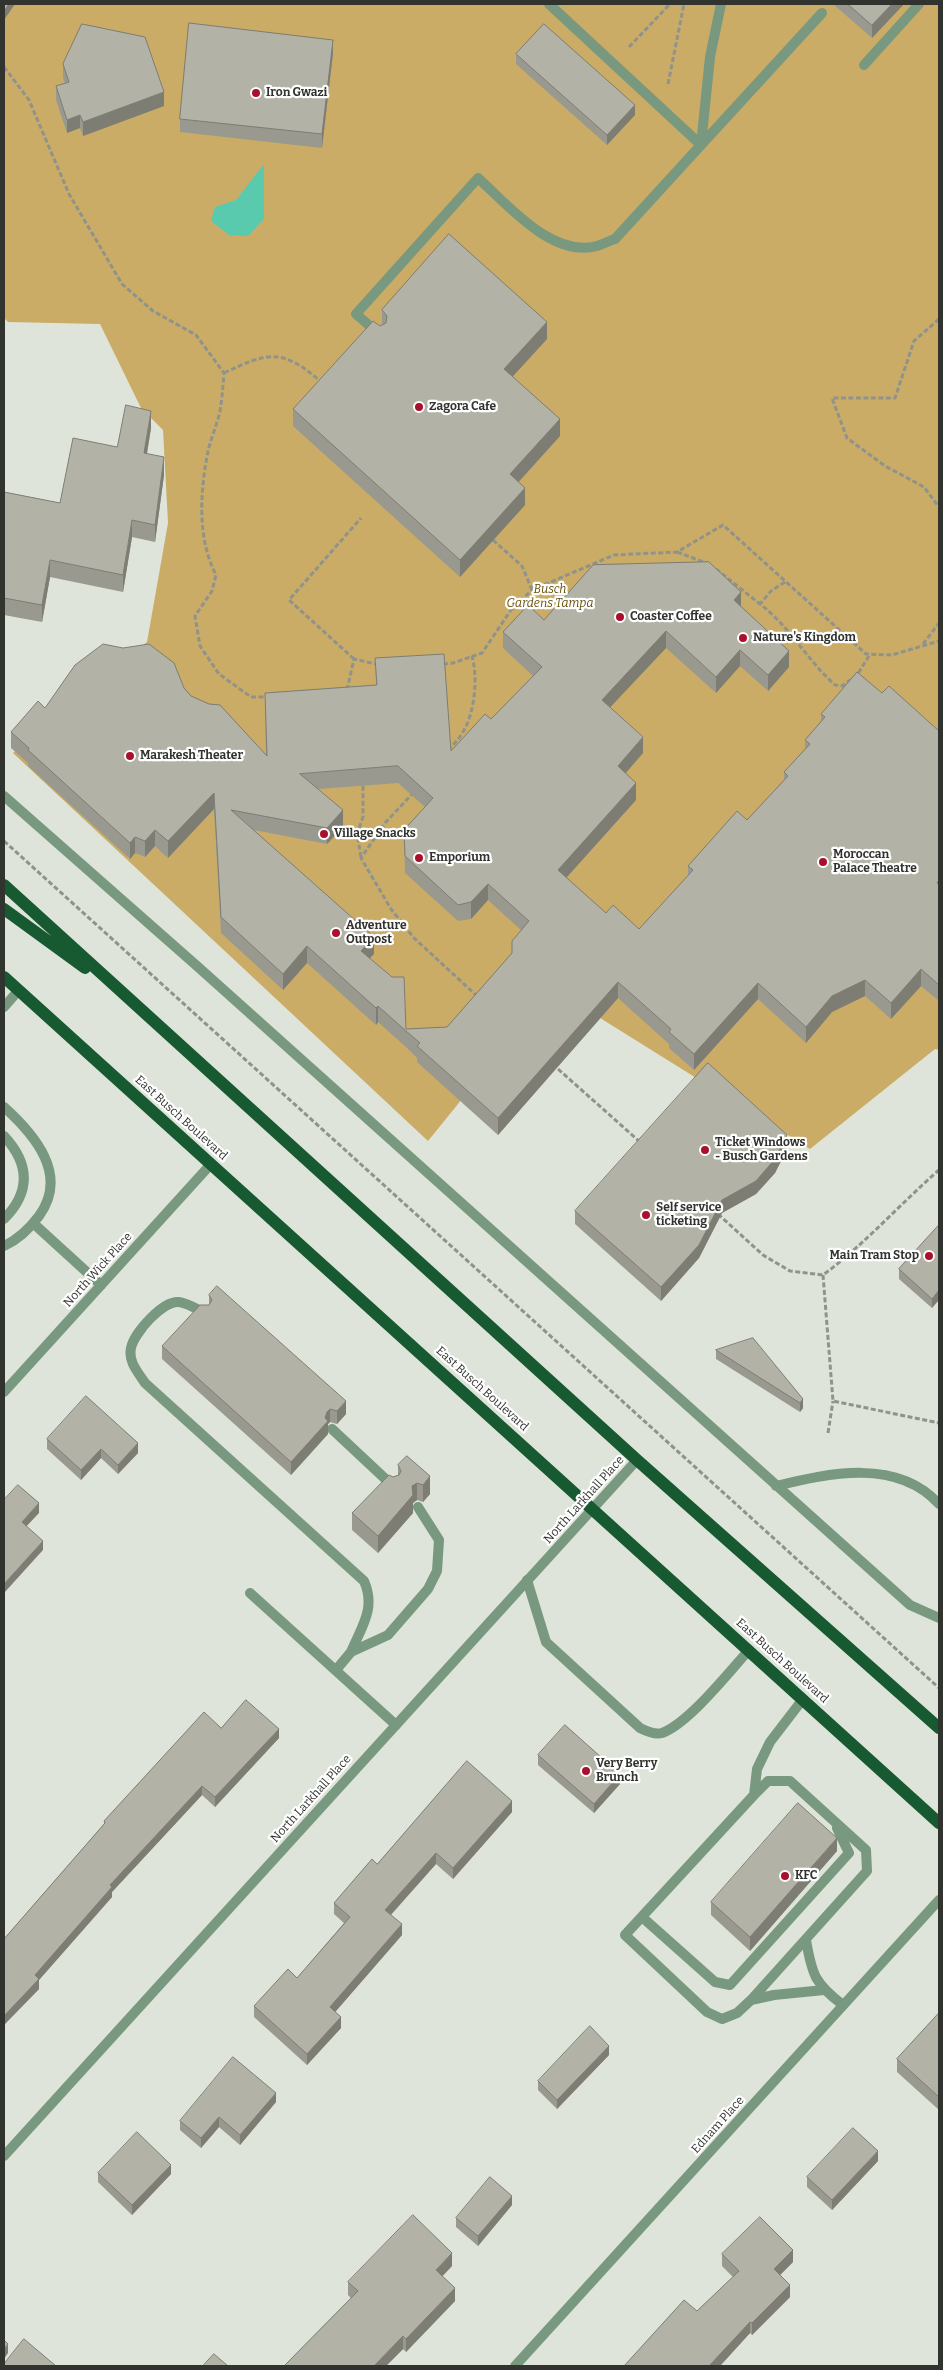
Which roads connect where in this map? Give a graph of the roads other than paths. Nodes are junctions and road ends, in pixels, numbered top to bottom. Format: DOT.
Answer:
graph roads {
  1 [pos="549,4"];
  2 [pos="721,4"];
  3 [pos="919,4"];
  4 [pos="822,13"];
  5 [pos="864,65"];
  6 [pos="701,145"];
  7 [pos="381,336"];
  8 [pos="4,796"];
  9 [pos="4,885"];
  10 [pos="4,909"];
  11 [pos="4,977"];
  12 [pos="18,990"];
  13 [pos="4,1007"];
  14 [pos="139,1007"];
  15 [pos="4,1107"];
  16 [pos="4,1136"];
  17 [pos="211,1164"];
  18 [pos="4,1219"];
  19 [pos="33,1223"];
  20 [pos="4,1246"];
  21 [pos="101,1285"];
  22 [pos="205,1313"];
  23 [pos="4,1392"];
  24 [pos="332,1429"];
  25 [pos="637,1460"];
  26 [pos="776,1486"];
  27 [pos="394,1487"];
  28 [pos="939,1504"];
  29 [pos="418,1507"];
  30 [pos="593,1508"];
  31 [pos="527,1580"];
  32 [pos="250,1593"];
  33 [pos="939,1618"];
  34 [pos="749,1650"];
  35 [pos="351,1652"];
  36 [pos="336,1670"];
  37 [pos="803,1699"];
  38 [pos="396,1725"];
  39 [pos="939,1728"];
  40 [pos="754,1795"];
  41 [pos="830,1817"];
  42 [pos="939,1823"];
  43 [pos="939,1900"];
  44 [pos="642,1917"];
  45 [pos="806,1940"];
  46 [pos="824,1990"];
  47 [pos="751,2000"];
  48 [pos="843,2005"];
  49 [pos="4,2156"];
  50 [pos="515,2366"];
  1 -- 6 [label="street"];
  2 -- 6 [label="street"];
  3 -- 5 [label="street"];
  4 -- 6 [label="street"];
  6 -- 7 [label="street"];
  8 -- 26 [label="street"];
  9 -- 14 [label="main road"];
  10 -- 14 [label="main road"];
  11 -- 12 [label="main road, East Busch Boulevard"];
  12 -- 13 [label="street"];
  12 -- 17 [label="main road, East Busch Boulevard"];
  14 -- 25 [label="main road"];
  15 -- 19 [label="street"];
  16 -- 18 [label="street"];
  17 -- 21 [label="street, North Wick Place"];
  17 -- 30 [label="main road, East Busch Boulevard"];
  19 -- 20 [label="street"];
  19 -- 21 [label="street"];
  21 -- 23 [label="street, North Wick Place"];
  22 -- 35 [label="street"];
  24 -- 27 [label="street"];
  25 -- 30 [label="street, North Larkhall Place"];
  25 -- 39 [label="main road"];
  26 -- 28 [label="street"];
  26 -- 33 [label="street"];
  29 -- 35 [label="street"];
  30 -- 31 [label="street, North Larkhall Place"];
  30 -- 34 [label="main road, East Busch Boulevard"];
  31 -- 34 [label="street"];
  31 -- 38 [label="street, North Larkhall Place"];
  32 -- 36 [label="street"];
  34 -- 37 [label="main road, East Busch Boulevard"];
  35 -- 36 [label="street"];
  36 -- 38 [label="street"];
  37 -- 40 [label="street"];
  37 -- 42 [label="main road, East Busch Boulevard"];
  38 -- 49 [label="street, North Larkhall Place"];
  40 -- 41 [label="street"];
  40 -- 44 [label="street"];
  41 -- 44 [label="street"];
  41 -- 45 [label="street"];
  43 -- 48 [label="street, Ednam Place"];
  44 -- 47 [label="street"];
  45 -- 46 [label="street"];
  45 -- 47 [label="street"];
  46 -- 47 [label="street"];
  46 -- 48 [label="street"];
  48 -- 50 [label="street, Ednam Place"];
}
